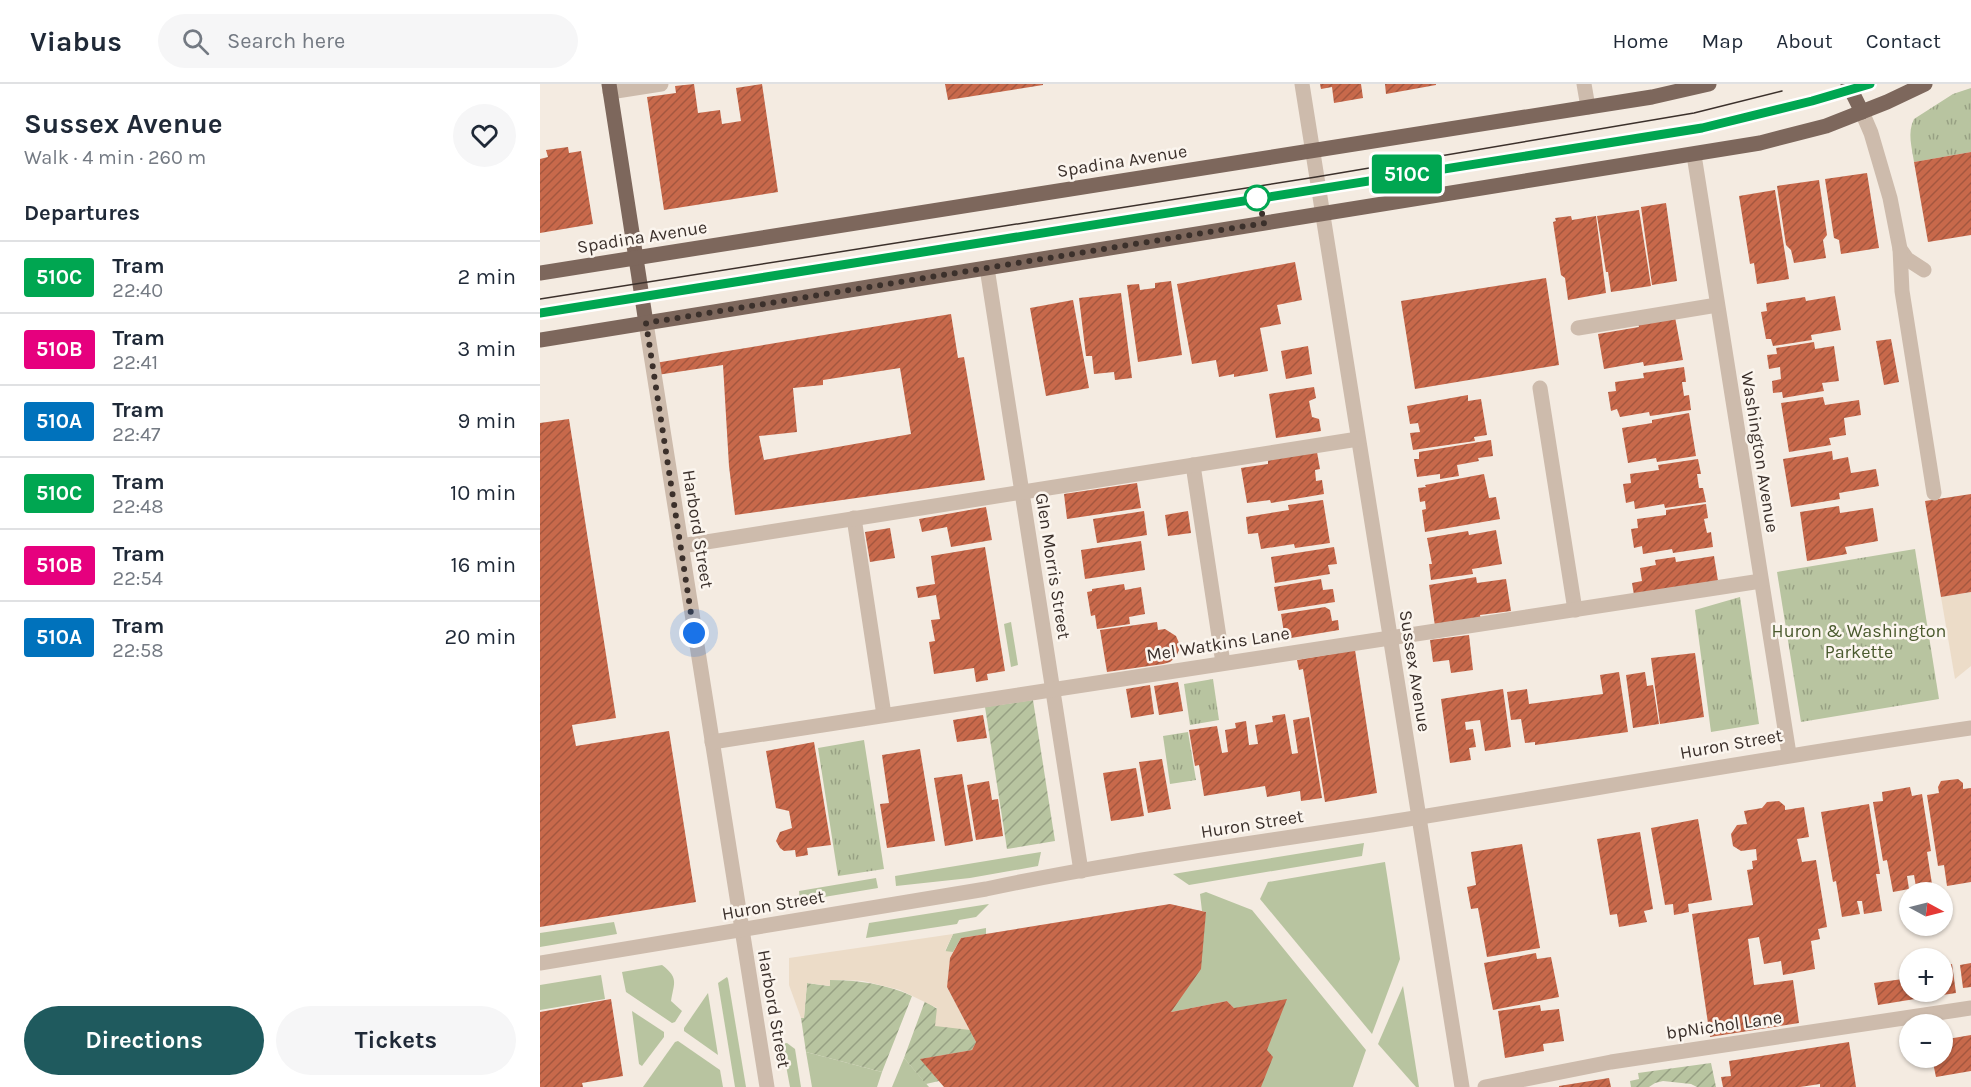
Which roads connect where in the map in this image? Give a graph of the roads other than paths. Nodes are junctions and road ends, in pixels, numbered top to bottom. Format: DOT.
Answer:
graph roads {
  1 [pos="661,84"];
  2 [pos="1302,84"];
  3 [pos="1584,84"];
  4 [pos="1709,84"];
  5 [pos="1925,84"];
  6 [pos="1854,86"];
  7 [pos="609,88"];
  8 [pos="1588,107"];
  9 [pos="1862,112"];
  10 [pos="1313,152"];
  11 [pos="1694,155"];
  12 [pos="1323,215"];
  13 [pos="1900,249"];
  14 [pos="636,258"];
  15 [pos="987,268"];
  16 [pos="1924,270"];
  17 [pos="540,273"];
  18 [pos="1717,305"];
  19 [pos="646,323"];
  20 [pos="1578,328"];
  21 [pos="540,340"];
  22 [pos="1540,388"];
  23 [pos="1358,439"];
  24 [pos="1193,465"];
  25 [pos="1022,492"];
  26 [pos="1934,493"];
  27 [pos="854,518"];
  28 [pos="681,546"];
  29 [pos="1761,581"];
  30 [pos="1575,610"];
  31 [pos="1390,638"];
  32 [pos="1223,663"];
  33 [pos="1053,690"];
  34 [pos="884,716"];
  35 [pos="1971,728"];
  36 [pos="712,742"];
  37 [pos="1789,754"];
  38 [pos="1419,817"];
  39 [pos="1081,871"];
  40 [pos="741,930"];
  41 [pos="540,963"];
  42 [pos="1971,1008"];
  43 [pos="767,1087"];
  44 [pos="1462,1087"];
  45 [pos="1485,1087"];
  1 -- 7 [label="street"];
  2 -- 10 [label="street, Sussex Avenue"];
  3 -- 8 [label="street"];
  4 -- 8 [label="main road, Spadina Avenue"];
  5 -- 9 [label="main road"];
  6 -- 9 [label="main road"];
  7 -- 14 [label="main road, Harbord Street"];
  8 -- 10 [label="main road, Spadina Avenue"];
  9 -- 11 [label="main road"];
  9 -- 13 [label="street"];
  10 -- 12 [label="street, Sussex Avenue"];
  10 -- 14 [label="main road, Spadina Avenue"];
  11 -- 12 [label="main road"];
  11 -- 18 [label="street, Washington Avenue"];
  12 -- 15 [label="main road"];
  12 -- 23 [label="street, Sussex Avenue"];
  13 -- 16 [label="street"];
  13 -- 26 [label="street"];
  14 -- 17 [label="main road, Spadina Avenue"];
  14 -- 19 [label="main road, Harbord Street"];
  15 -- 19 [label="main road"];
  15 -- 25 [label="street, Glen Morris Street"];
  18 -- 20 [label="street"];
  18 -- 29 [label="street, Washington Avenue"];
  19 -- 21 [label="main road"];
  19 -- 28 [label="street, Harbord Street"];
  22 -- 30 [label="street"];
  23 -- 24 [label="street"];
  23 -- 31 [label="street, Sussex Avenue"];
  24 -- 25 [label="street"];
  24 -- 32 [label="street"];
  25 -- 27 [label="street"];
  25 -- 33 [label="street, Glen Morris Street"];
  27 -- 28 [label="street"];
  27 -- 34 [label="street"];
  28 -- 36 [label="street, Harbord Street"];
  29 -- 30 [label="street, Mel Watkins Lane"];
  29 -- 37 [label="street, Washington Avenue"];
  30 -- 31 [label="street, Mel Watkins Lane"];
  31 -- 32 [label="street, Mel Watkins Lane"];
  31 -- 38 [label="street, Sussex Avenue"];
  32 -- 33 [label="street, Mel Watkins Lane"];
  33 -- 34 [label="street, Mel Watkins Lane"];
  33 -- 39 [label="street, Glen Morris Street"];
  34 -- 36 [label="street, Mel Watkins Lane"];
  35 -- 37 [label="street, Huron Street"];
  36 -- 40 [label="street, Harbord Street"];
  37 -- 38 [label="street, Huron Street"];
  38 -- 39 [label="street, Huron Street"];
  38 -- 44 [label="street, Sussex Avenue"];
  39 -- 40 [label="street, Huron Street"];
  40 -- 41 [label="street, Huron Street"];
  40 -- 43 [label="street, Harbord Street"];
  42 -- 45 [label="street, bpNichol Lane"];
}
